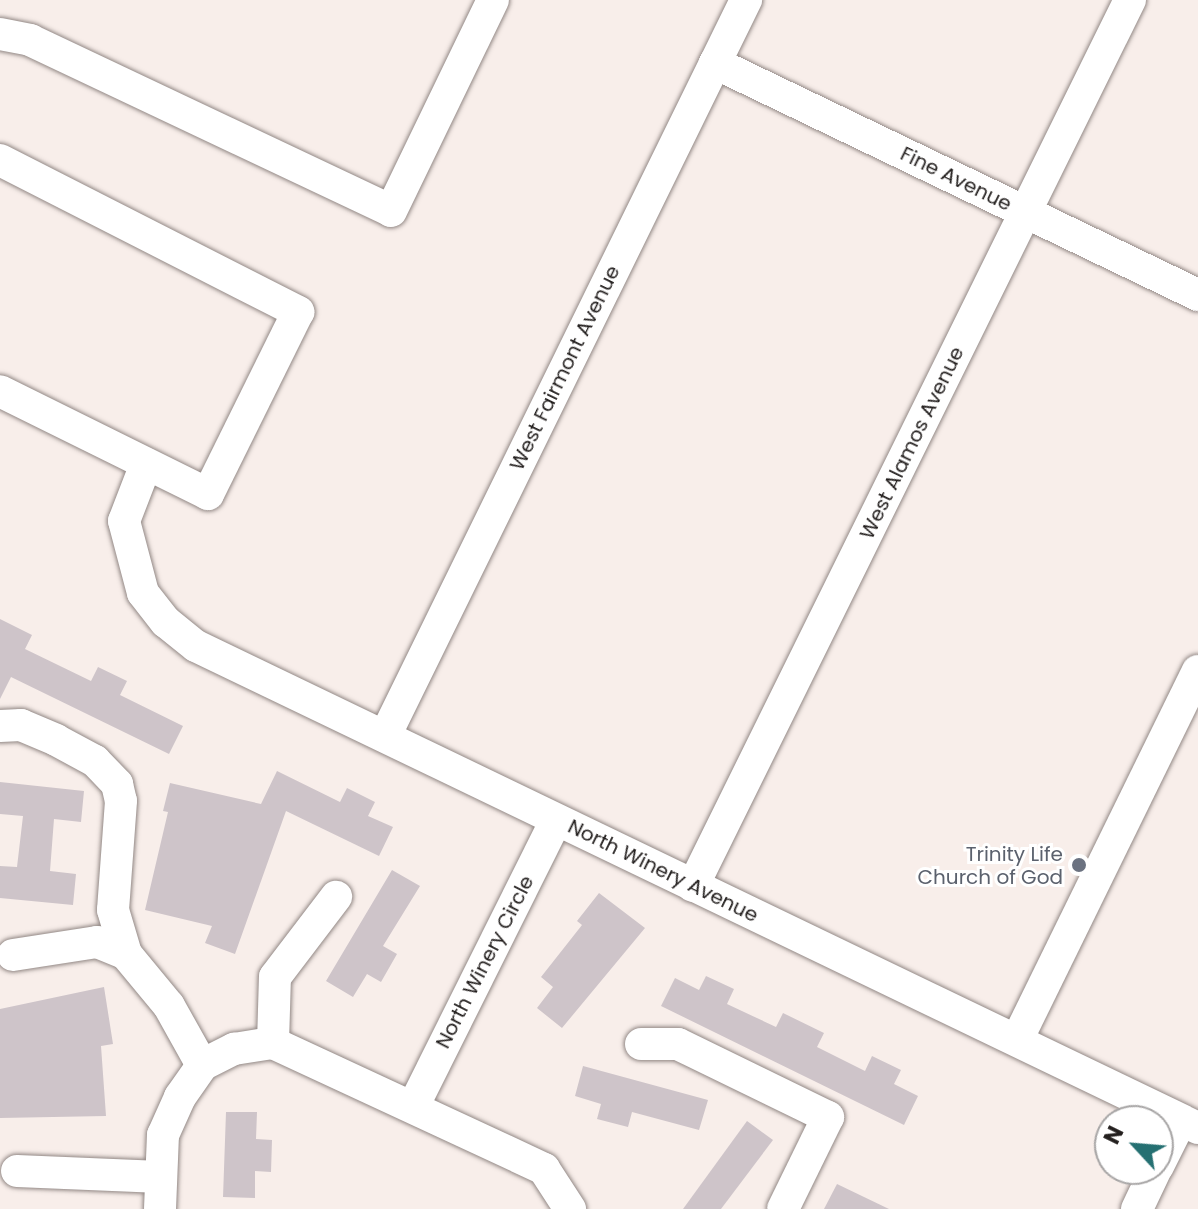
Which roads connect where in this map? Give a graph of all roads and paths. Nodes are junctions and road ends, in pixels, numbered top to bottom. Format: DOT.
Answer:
graph roads {
  1 [pos="493,0"];
  2 [pos="746,0"];
  3 [pos="1130,0"];
  4 [pos="0,34"];
  5 [pos="715,63"];
  6 [pos="0,160"];
  7 [pos="1026,212"];
  8 [pos="1198,295"];
  9 [pos="0,391"];
  10 [pos="146,464"];
  11 [pos="1198,671"];
  12 [pos="0,726"];
  13 [pos="385,736"];
  14 [pos="556,820"];
  15 [pos="693,886"];
  16 [pos="336,897"];
  17 [pos="126,954"];
  18 [pos="13,955"];
  19 [pos="1017,1040"];
  20 [pos="273,1043"];
  21 [pos="641,1044"];
  22 [pos="202,1065"];
  23 [pos="414,1105"];
  24 [pos="1190,1124"];
  25 [pos="1174,1145"];
  26 [pos="17,1171"];
  27 [pos="161,1177"];
  28 [pos="1148,1185"];
  29 [pos="160,1209"];
  30 [pos="570,1209"];
  31 [pos="783,1209"];
  32 [pos="1137,1209"];
  1 -- 4 [label="street"];
  2 -- 5 [label="street, West Fairmont Avenue"];
  3 -- 7 [label="street, West Alamos Avenue"];
  5 -- 7 [label="street, Fine Avenue"];
  5 -- 13 [label="street, West Fairmont Avenue"];
  6 -- 10 [label="street"];
  7 -- 8 [label="street, Fine Avenue"];
  7 -- 15 [label="street, West Alamos Avenue"];
  9 -- 10 [label="street"];
  10 -- 13 [label="street, North Winery Avenue"];
  11 -- 19 [label="street"];
  12 -- 17 [label="street"];
  13 -- 14 [label="street, North Winery Avenue"];
  14 -- 15 [label="street, North Winery Avenue"];
  14 -- 23 [label="street, North Winery Circle"];
  15 -- 19 [label="street, North Winery Avenue"];
  16 -- 20 [label="street"];
  17 -- 18 [label="street"];
  17 -- 22 [label="street"];
  19 -- 24 [label="street, North Winery Avenue"];
  20 -- 22 [label="street"];
  20 -- 23 [label="street"];
  21 -- 31 [label="street"];
  22 -- 27 [label="street"];
  23 -- 30 [label="street"];
  24 -- 25 [label="street"];
  26 -- 27 [label="street"];
  27 -- 29 [label="street"];
  28 -- 32 [label="street"];
}
